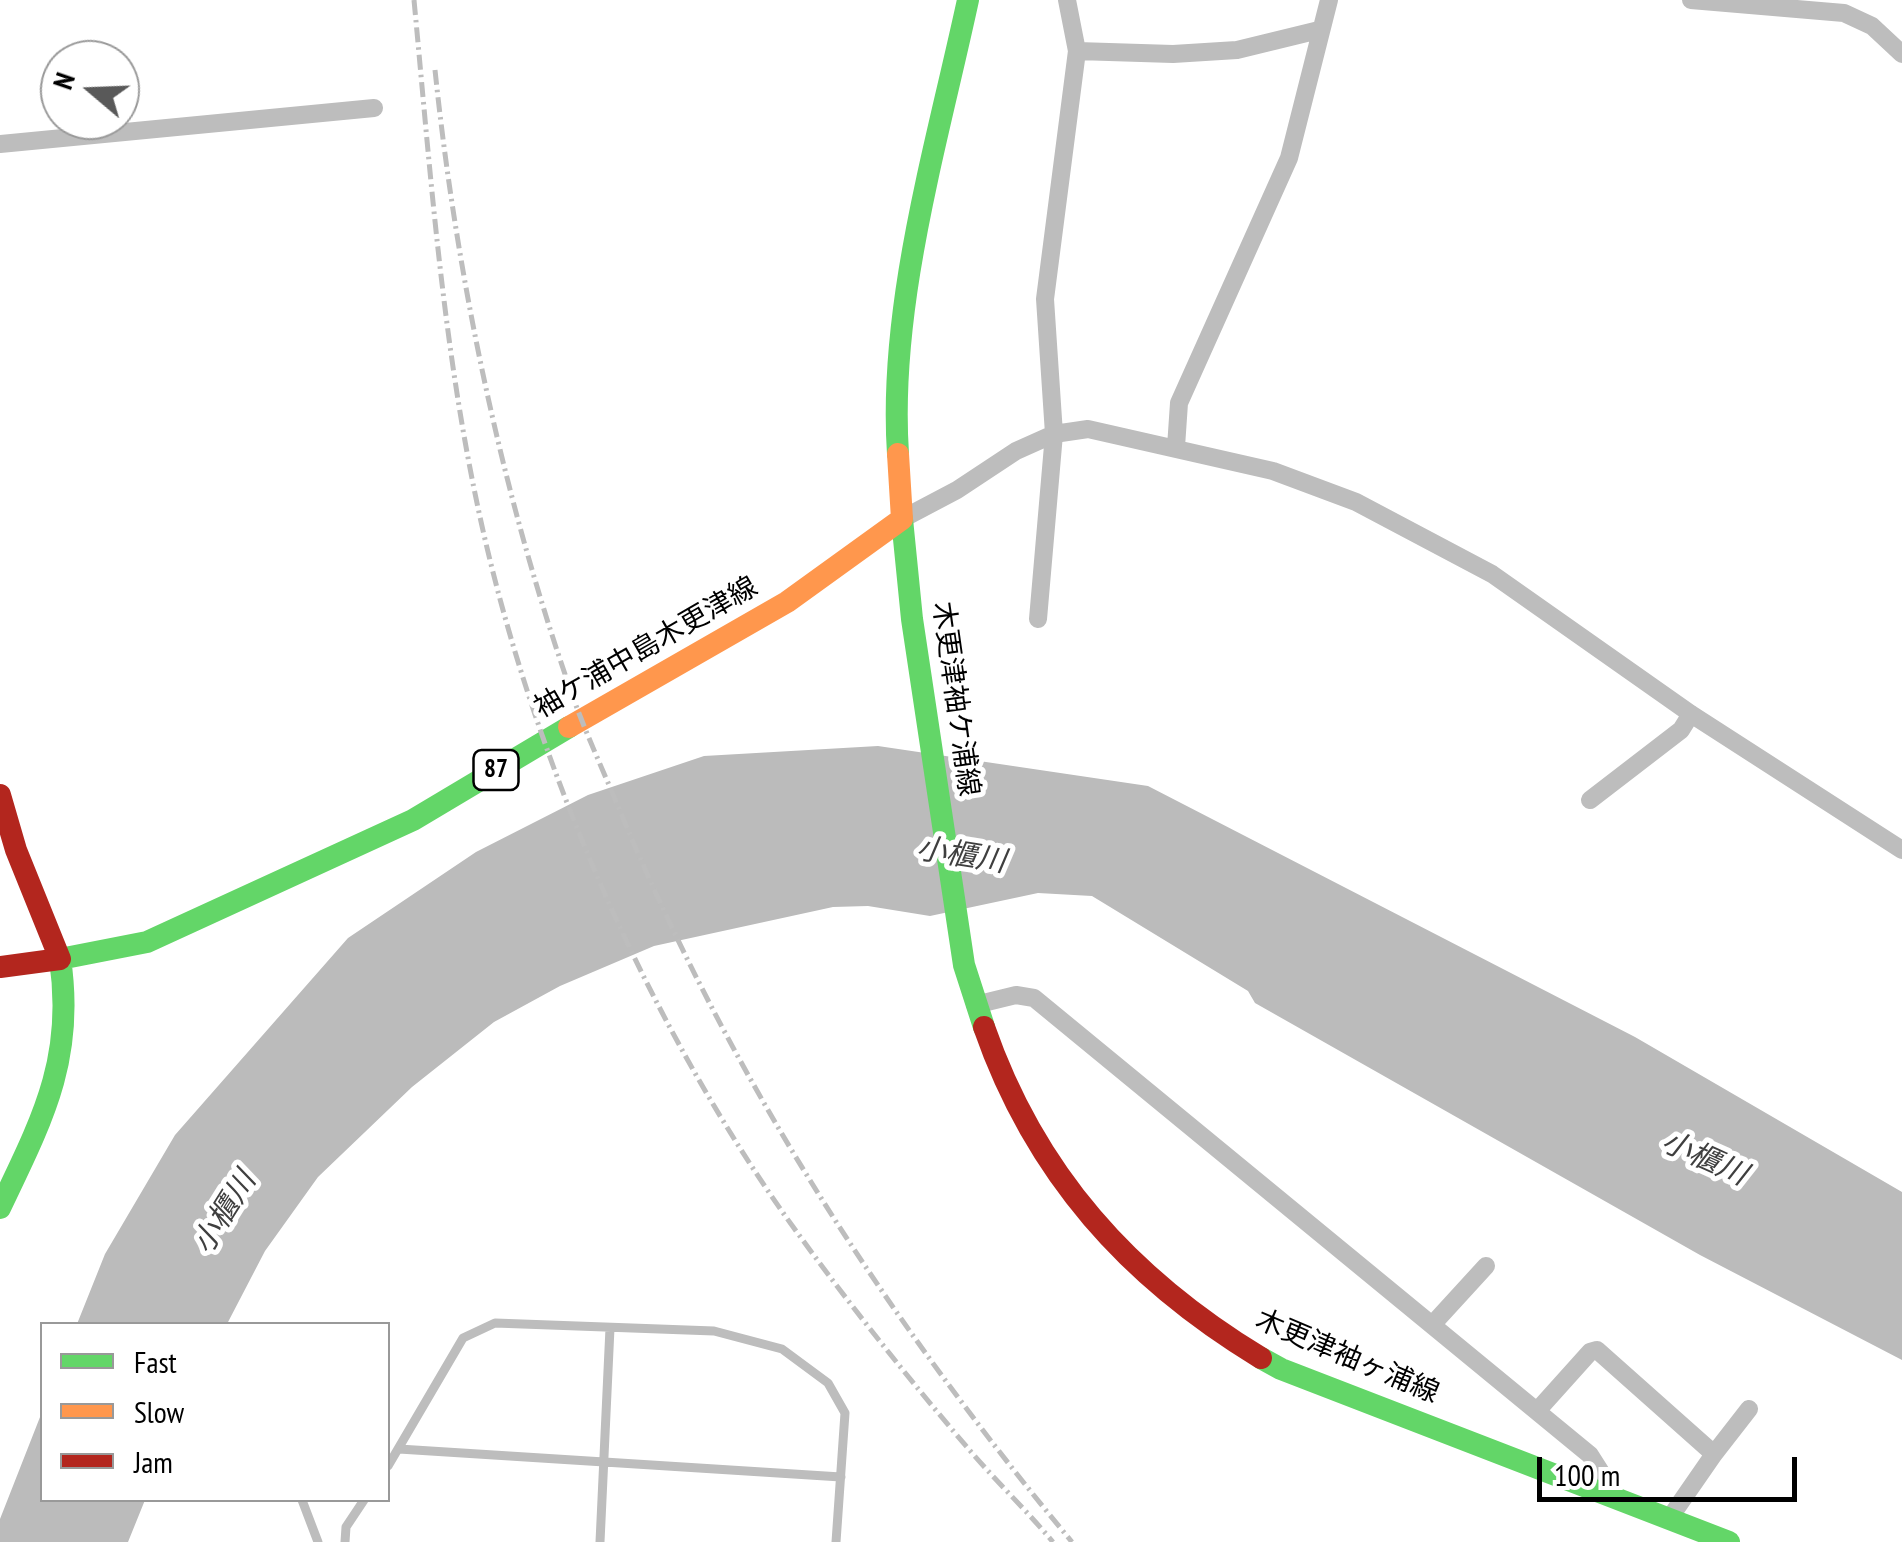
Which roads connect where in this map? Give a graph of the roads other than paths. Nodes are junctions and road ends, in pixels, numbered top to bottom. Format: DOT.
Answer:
graph roads {
  1 [pos="968,0"];
  2 [pos="1067,0"];
  3 [pos="1329,0"];
  4 [pos="1691,0"];
  5 [pos="1319,30"];
  6 [pos="1077,51"];
  7 [pos="1902,54"];
  8 [pos="374,108"];
  9 [pos="0,144"];
  10 [pos="1054,434"];
  11 [pos="1176,446"];
  12 [pos="902,519"];
  13 [pos="1038,619"];
  14 [pos="1691,714"];
  15 [pos="0,795"];
  16 [pos="1590,800"];
  17 [pos="1902,850"];
  18 [pos="60,959"];
  19 [pos="0,967"];
  20 [pos="975,1005"];
  21 [pos="0,1208"];
  22 [pos="1486,1266"];
  23 [pos="1432,1326"];
  24 [pos="610,1328"];
  25 [pos="1749,1409"];
  26 [pos="1537,1411"];
  27 [pos="399,1449"];
  28 [pos="1714,1454"];
  29 [pos="604,1460"];
  30 [pos="390,1463"];
  31 [pos="841,1477"];
  32 [pos="1618,1499"];
  33 [pos="303,1502"];
  34 [pos="363,1502"];
  35 [pos="1670,1519"];
  36 [pos="318,1542"];
  37 [pos="345,1542"];
  38 [pos="600,1542"];
  39 [pos="836,1542"];
  40 [pos="1729,1542"];
  1 -- 12 [label="main road"];
  2 -- 6 [label="street"];
  3 -- 5 [label="street"];
  4 -- 7 [label="street"];
  5 -- 6 [label="street"];
  5 -- 11 [label="street"];
  6 -- 10 [label="street"];
  8 -- 9 [label="street"];
  10 -- 11 [label="street"];
  10 -- 12 [label="street"];
  10 -- 13 [label="street"];
  11 -- 14 [label="street"];
  12 -- 18 [label="main road, 袖ケ浦中島木更津線 / 87"];
  12 -- 20 [label="main road, 木更津袖ケ浦線"];
  14 -- 16 [label="street"];
  14 -- 17 [label="street"];
  15 -- 18 [label="main road"];
  18 -- 19 [label="main road, 袖ケ浦中島木更津線"];
  18 -- 21 [label="main road"];
  20 -- 23 [label="street"];
  20 -- 32 [label="main road, 木更津袖ヶ浦線"];
  22 -- 23 [label="street"];
  23 -- 26 [label="street"];
  24 -- 27 [label="lane"];
  24 -- 29 [label="lane"];
  24 -- 31 [label="lane"];
  25 -- 28 [label="street"];
  26 -- 28 [label="street"];
  26 -- 32 [label="street"];
  27 -- 29 [label="lane"];
  27 -- 30 [label="lane"];
  28 -- 35 [label="street"];
  29 -- 31 [label="lane"];
  29 -- 38 [label="lane"];
  31 -- 39 [label="lane"];
  32 -- 35 [label="main road, 木更津袖ヶ浦線"];
  33 -- 36 [label="lane"];
  34 -- 37 [label="lane"];
  35 -- 40 [label="main road, 木更津袖ヶ浦線"];
}
